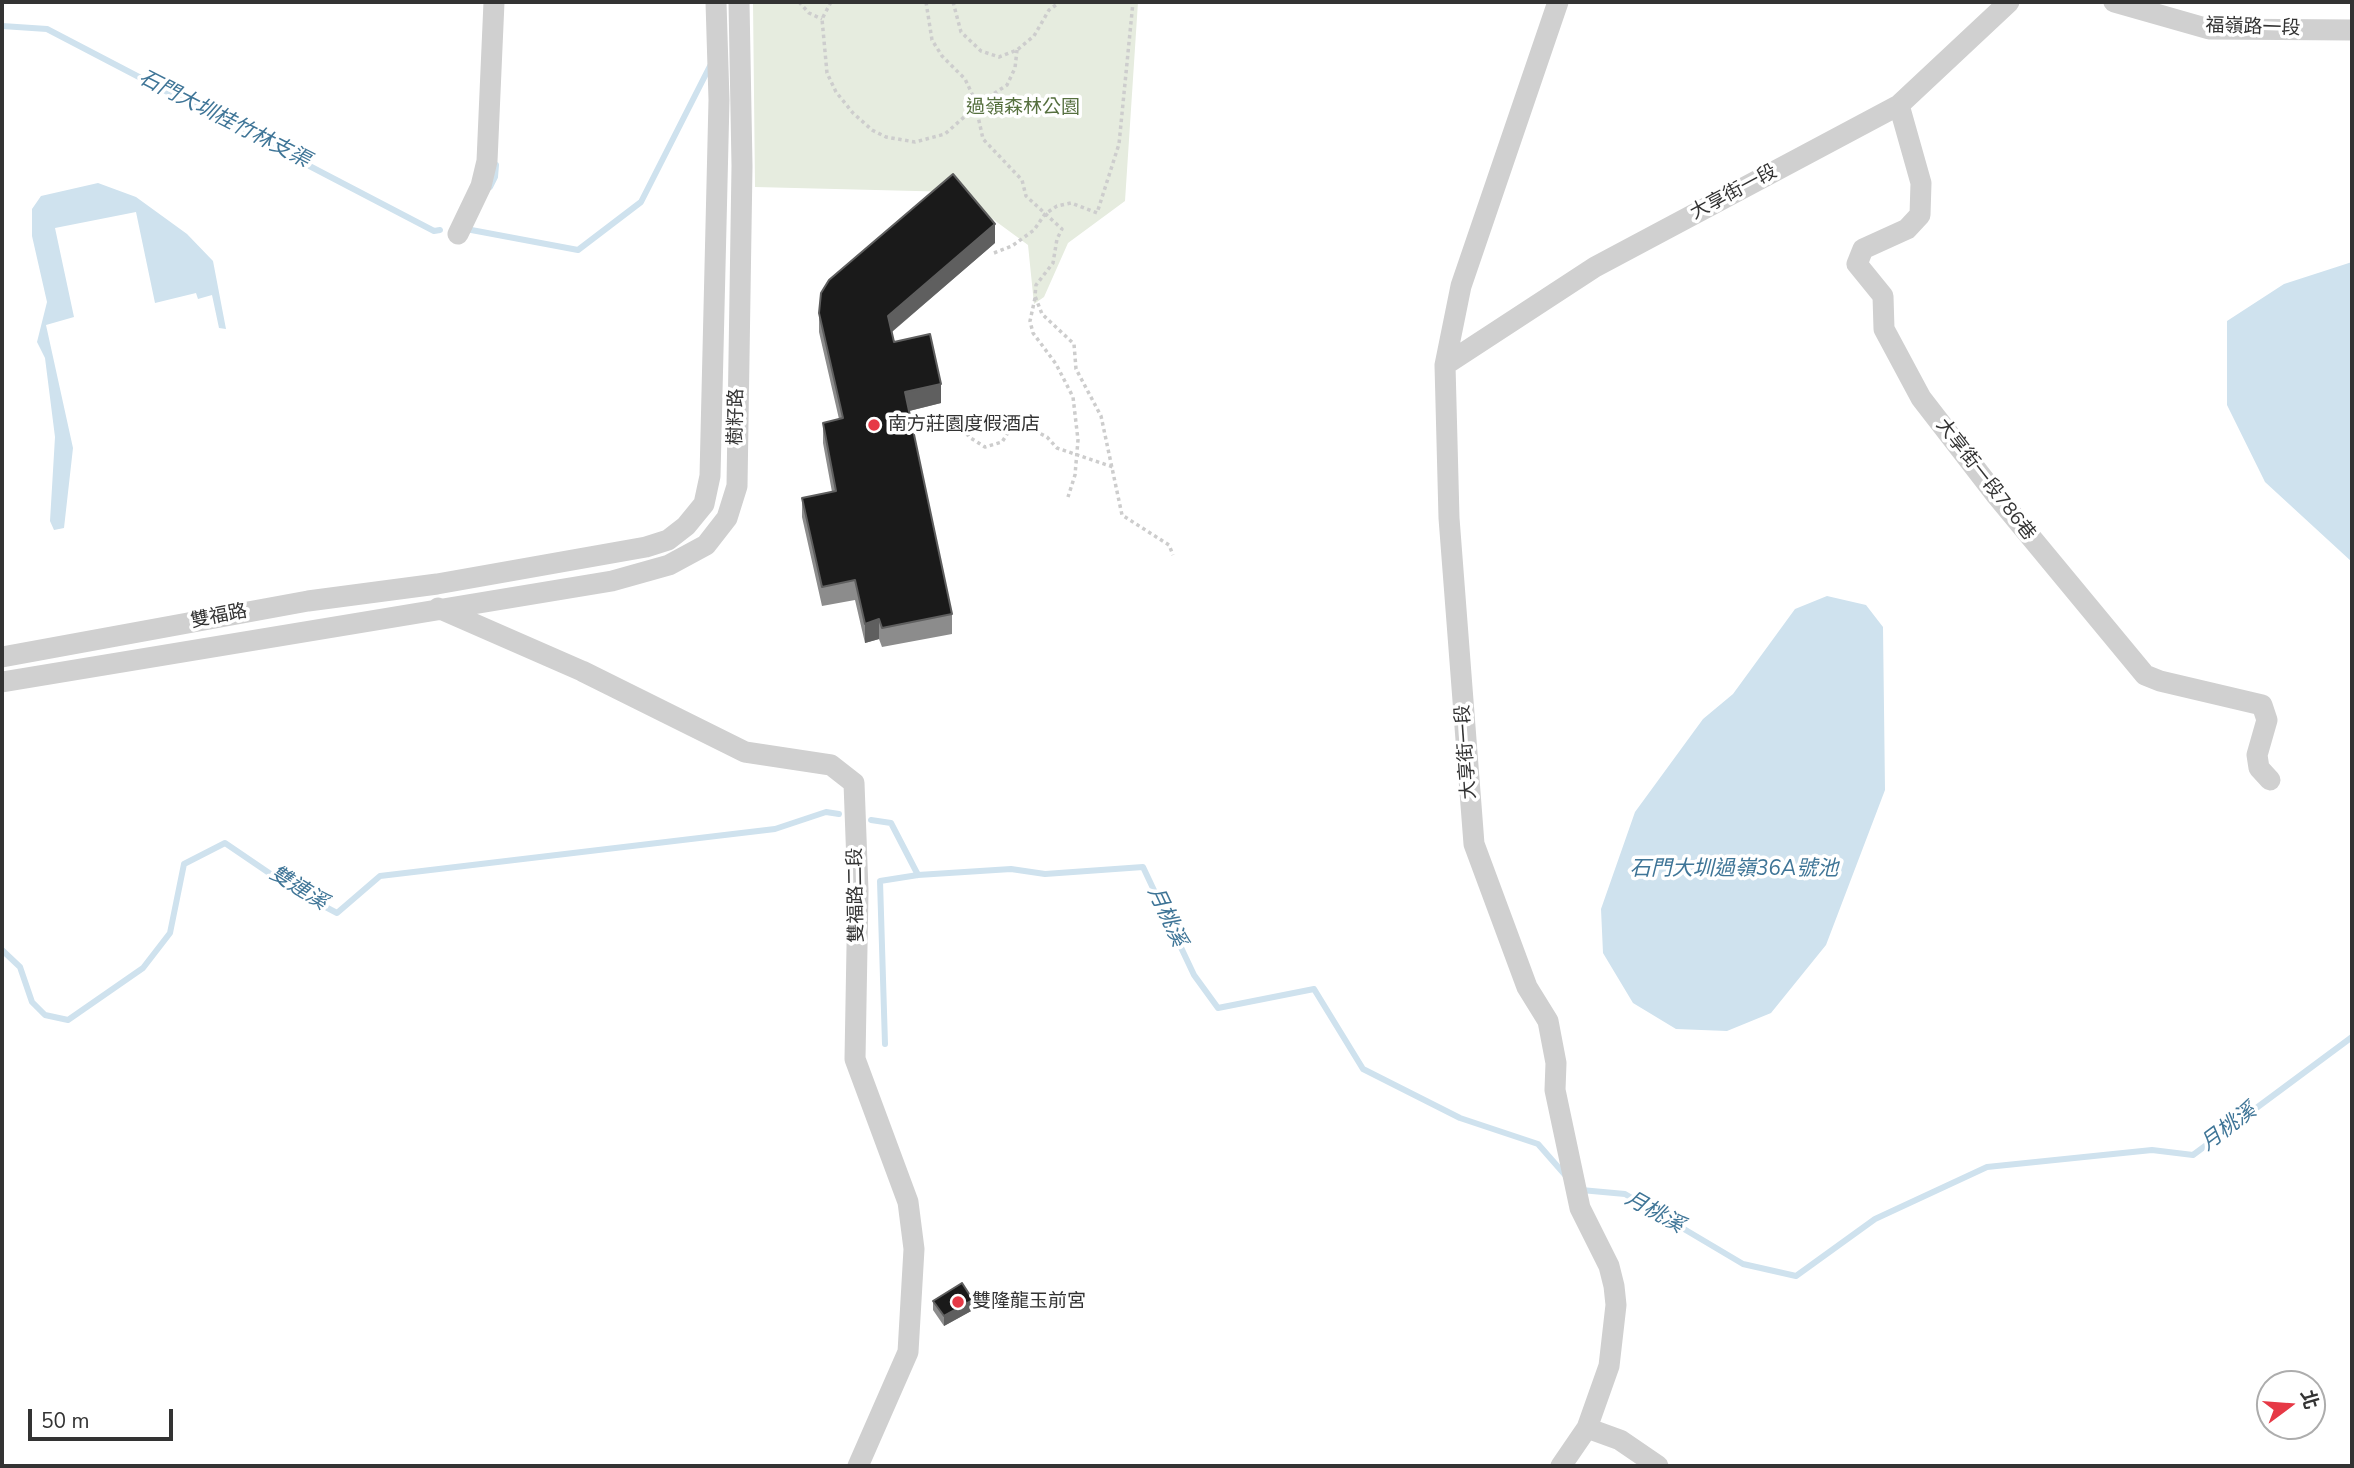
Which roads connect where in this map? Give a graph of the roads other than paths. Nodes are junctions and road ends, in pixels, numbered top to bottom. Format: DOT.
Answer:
graph roads {
  1 [pos="494,2"];
  2 [pos="716,2"];
  3 [pos="739,2"];
  4 [pos="1558,2"];
  5 [pos="2008,2"];
  6 [pos="2114,2"];
  7 [pos="2352,30"];
  8 [pos="1899,105"];
  9 [pos="457,234"];
  10 [pos="1445,365"];
  11 [pos="437,584"];
  12 [pos="438,609"];
  13 [pos="2,657"];
  14 [pos="2,682"];
  15 [pos="2270,780"];
  16 [pos="1587,1428"];
  17 [pos="858,1466"];
  18 [pos="1560,1466"];
  19 [pos="1658,1466"];
  1 -- 9 [label="street"];
  2 -- 11 [label="street, 樹籽路"];
  3 -- 12 [label="street, 樹籽路"];
  4 -- 10 [label="street, 大享街一段"];
  5 -- 8 [label="street, 大享街一段"];
  6 -- 7 [label="street, 福嶺路一段"];
  8 -- 10 [label="street, 大享街一段"];
  8 -- 15 [label="street, 大享街一段786巷"];
  10 -- 16 [label="street, 大享街一段"];
  11 -- 12 [label="street"];
  11 -- 13 [label="street, 雙福路"];
  12 -- 14 [label="street, 樹籽路"];
  12 -- 17 [label="street, 雙福路二段"];
  16 -- 18 [label="street"];
  16 -- 19 [label="street"];
}
